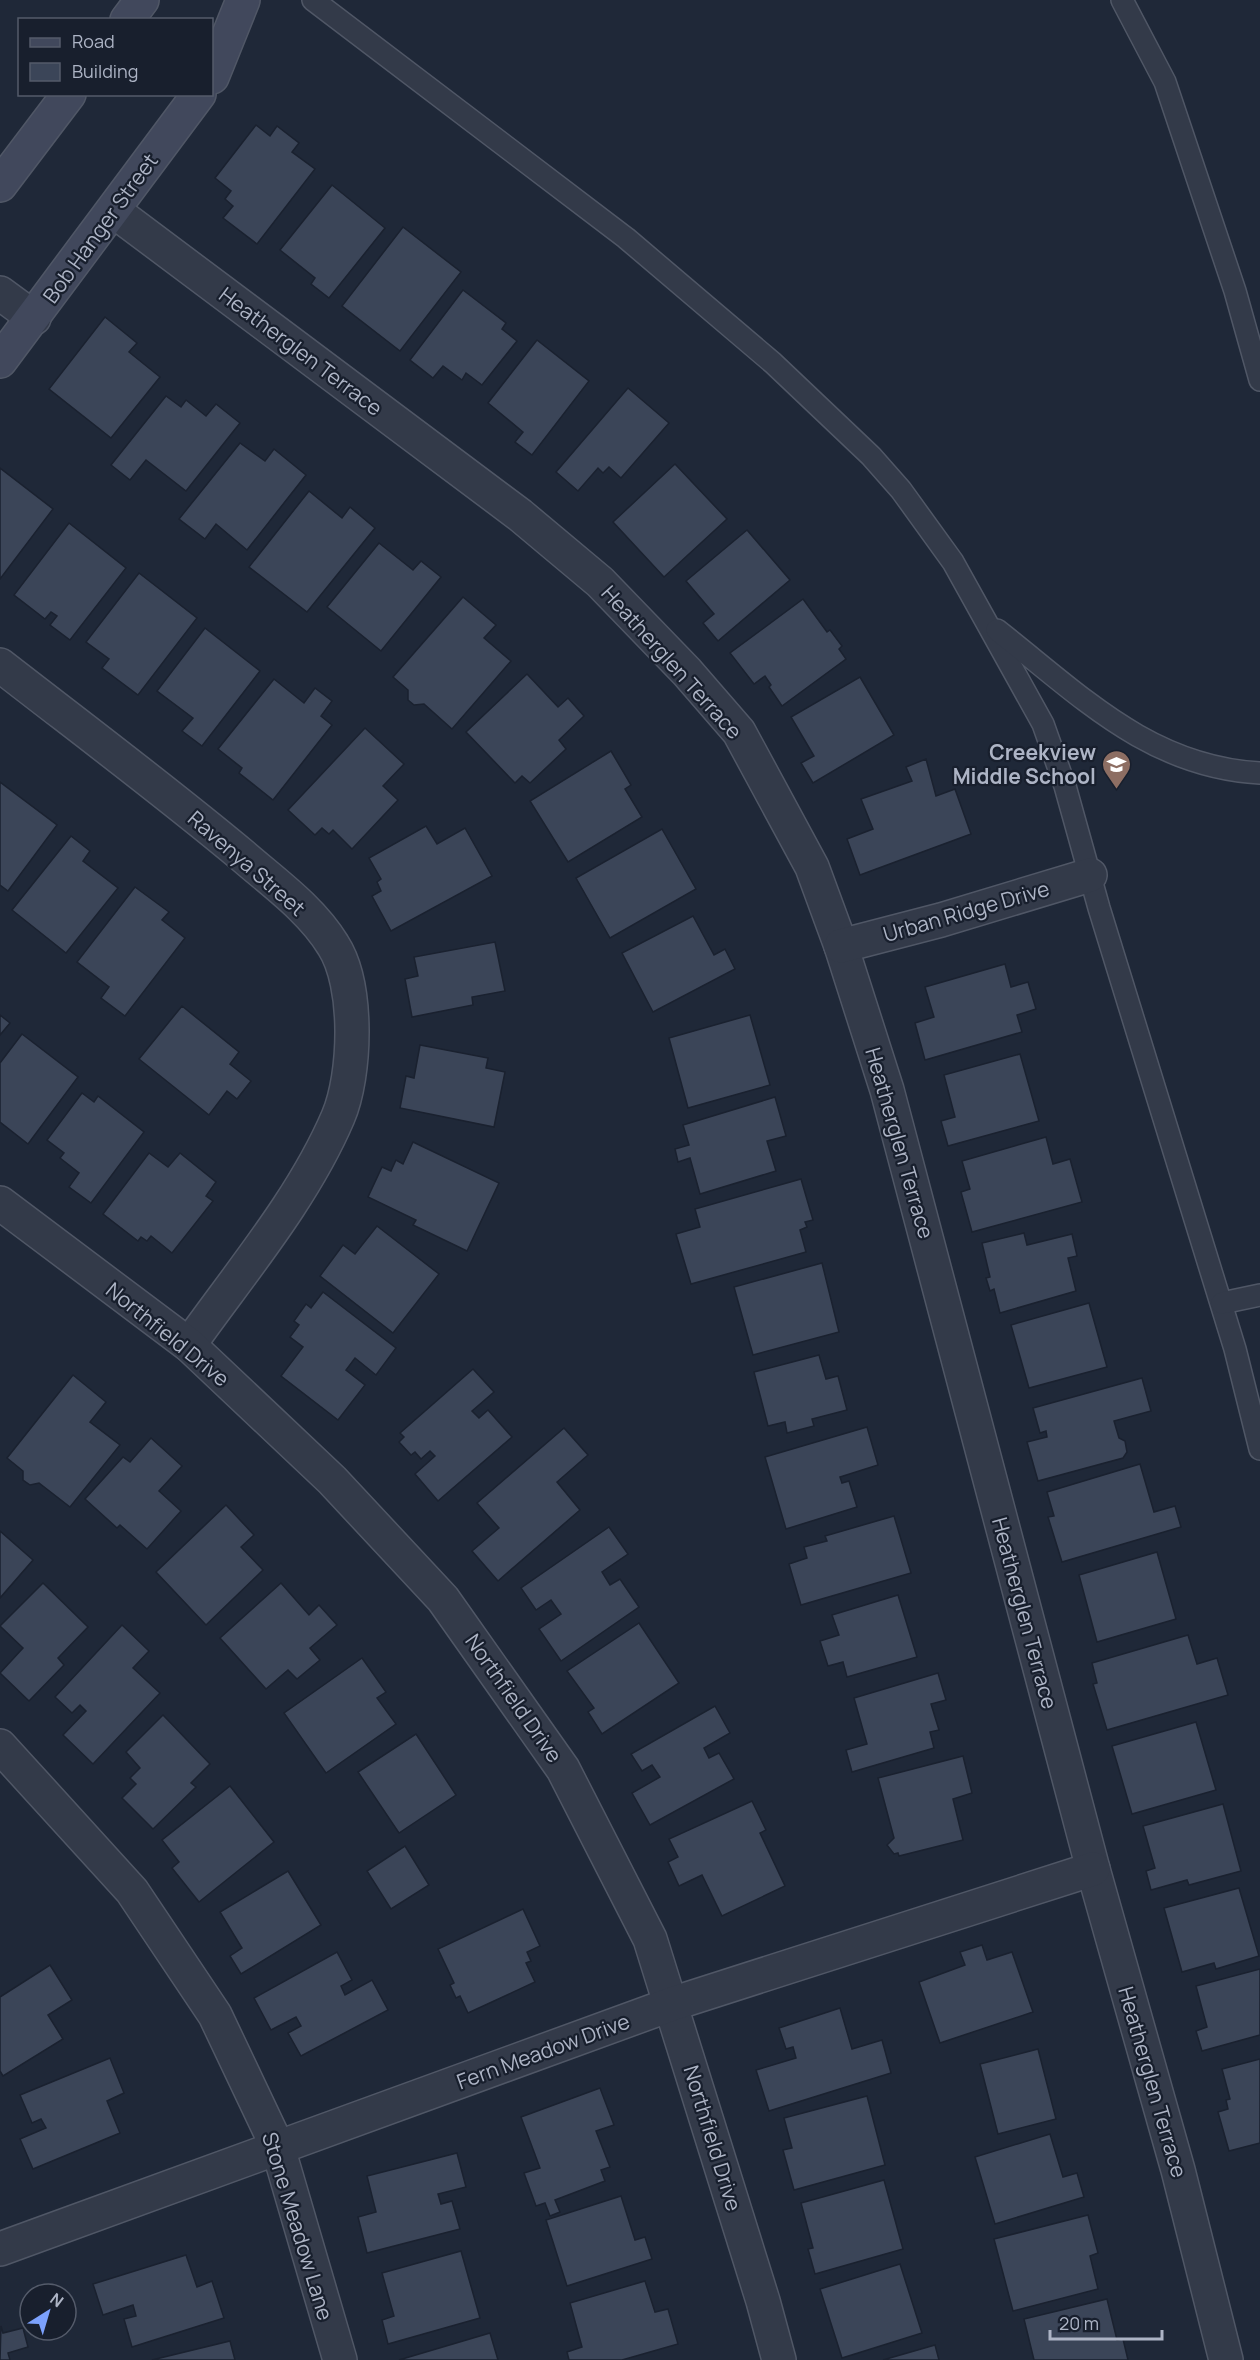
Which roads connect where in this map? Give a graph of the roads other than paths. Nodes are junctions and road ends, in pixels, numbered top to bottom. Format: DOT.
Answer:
graph roads {
  1 [pos="142,0"];
  2 [pos="243,0"];
  3 [pos="313,0"];
  4 [pos="1122,0"];
  5 [pos="128,18"];
  6 [pos="213,75"];
  7 [pos="67,96"];
  8 [pos="198,96"];
  9 [pos="0,185"];
  10 [pos="114,211"];
  11 [pos="0,293"];
  12 [pos="34,318"];
  13 [pos="0,361"];
  14 [pos="1260,380"];
  15 [pos="990,625"];
  16 [pos="0,665"];
  17 [pos="1260,773"];
  18 [pos="1090,875"];
  19 [pos="841,946"];
  20 [pos="0,1203"];
  21 [pos="1260,1295"];
  22 [pos="1222,1303"];
  23 [pos="189,1345"];
  24 [pos="1260,1449"];
  25 [pos="0,1746"];
  26 [pos="1092,1869"];
  27 [pos="672,2004"];
  28 [pos="278,2148"];
  29 [pos="0,2249"];
  30 [pos="339,2360"];
  31 [pos="779,2360"];
  32 [pos="1226,2360"];
  1 -- 5 [label="street"];
  2 -- 6 [label="street"];
  3 -- 15 [label="lane"];
  4 -- 14 [label="lane"];
  7 -- 9 [label="street"];
  8 -- 10 [label="street, Bob Hanger Street"];
  10 -- 12 [label="street, Bob Hanger Street"];
  10 -- 19 [label="street, Heatherglen Terrace"];
  11 -- 12 [label="street"];
  12 -- 13 [label="street, Bob Hanger Street"];
  15 -- 17 [label="lane"];
  15 -- 18 [label="lane"];
  16 -- 23 [label="street, Ravenya Street"];
  18 -- 19 [label="street, Urban Ridge Drive"];
  18 -- 22 [label="lane"];
  19 -- 26 [label="street, Heatherglen Terrace"];
  20 -- 23 [label="street, Northfield Drive"];
  21 -- 22 [label="lane"];
  22 -- 24 [label="lane"];
  23 -- 27 [label="street, Northfield Drive"];
  25 -- 28 [label="street, Stone Meadow Lane"];
  26 -- 27 [label="street, Fern Meadow Drive"];
  26 -- 32 [label="street, Heatherglen Terrace"];
  27 -- 28 [label="street, Fern Meadow Drive"];
  27 -- 31 [label="street, Northfield Drive"];
  28 -- 29 [label="street, Fern Meadow Drive"];
  28 -- 30 [label="street, Stone Meadow Lane"];
}
